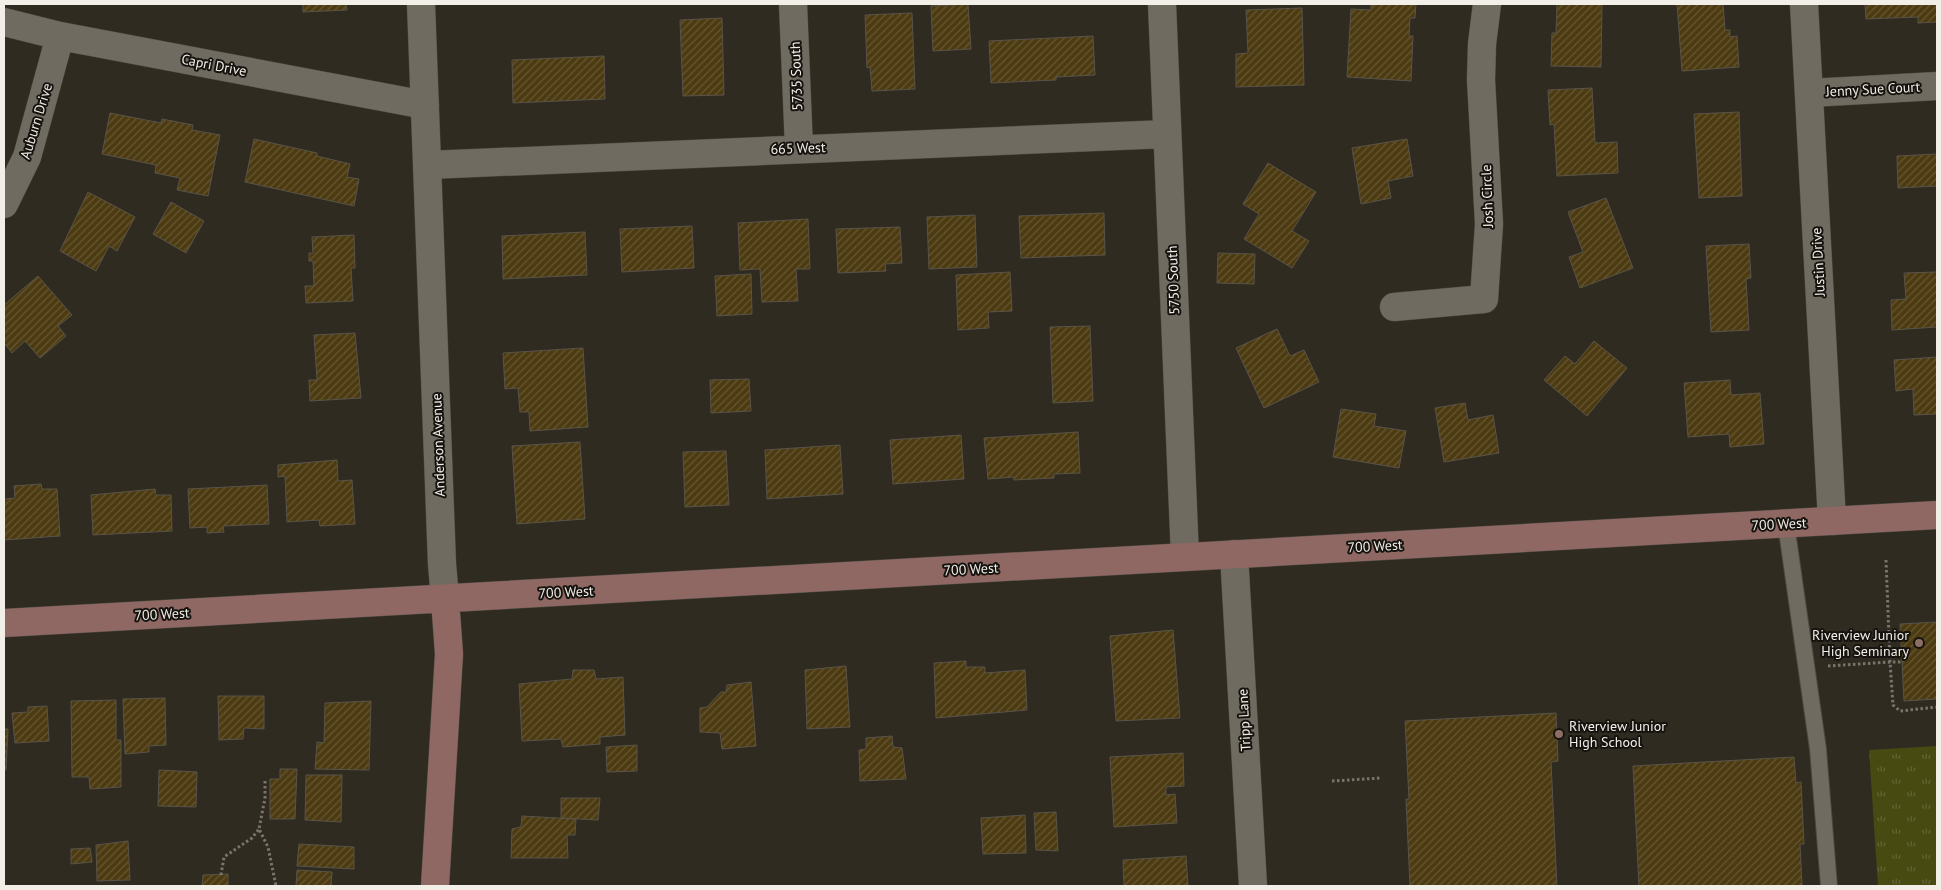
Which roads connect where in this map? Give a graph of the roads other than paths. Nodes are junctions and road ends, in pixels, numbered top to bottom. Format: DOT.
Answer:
graph roads {
  1 [pos="421,4"];
  2 [pos="793,4"];
  3 [pos="1162,4"];
  4 [pos="1487,4"];
  5 [pos="1804,4"];
  6 [pos="4,22"];
  7 [pos="60,36"];
  8 [pos="1937,86"];
  9 [pos="1810,92"];
  10 [pos="425,105"];
  11 [pos="1167,134"];
  12 [pos="799,148"];
  13 [pos="428,164"];
  14 [pos="4,204"];
  15 [pos="1394,307"];
  16 [pos="1937,515"];
  17 [pos="1832,521"];
  18 [pos="1786,524"];
  19 [pos="1234,554"];
  20 [pos="1185,557"];
  21 [pos="445,599"];
  22 [pos="4,623"];
  23 [pos="436,886"];
  24 [pos="1253,886"];
  25 [pos="1829,886"];
  1 -- 10 [label="street, Anderson Avenue"];
  2 -- 12 [label="street, 5735 South"];
  3 -- 11 [label="street, 5750 South"];
  4 -- 15 [label="street, Josh Circle"];
  5 -- 9 [label="street, Justin Drive"];
  6 -- 7 [label="street, Capri Drive"];
  7 -- 10 [label="street, Capri Drive"];
  7 -- 14 [label="street, Auburn Drive"];
  8 -- 9 [label="street, Jenny Sue Court"];
  9 -- 17 [label="street, Justin Drive"];
  10 -- 13 [label="street, Anderson Avenue"];
  11 -- 12 [label="street, 665 West"];
  11 -- 20 [label="street, 5750 South"];
  12 -- 13 [label="street, 665 West"];
  13 -- 21 [label="street, Anderson Avenue"];
  16 -- 17 [label="main road, 700 West"];
  17 -- 18 [label="main road, 700 West"];
  18 -- 19 [label="main road, 700 West"];
  18 -- 25 [label="lane"];
  19 -- 20 [label="main road, 700 West"];
  19 -- 24 [label="street, Tripp Lane"];
  20 -- 21 [label="main road, 700 West"];
  21 -- 22 [label="main road, 700 West"];
  21 -- 23 [label="main road, Anderson Avenue"];
}
